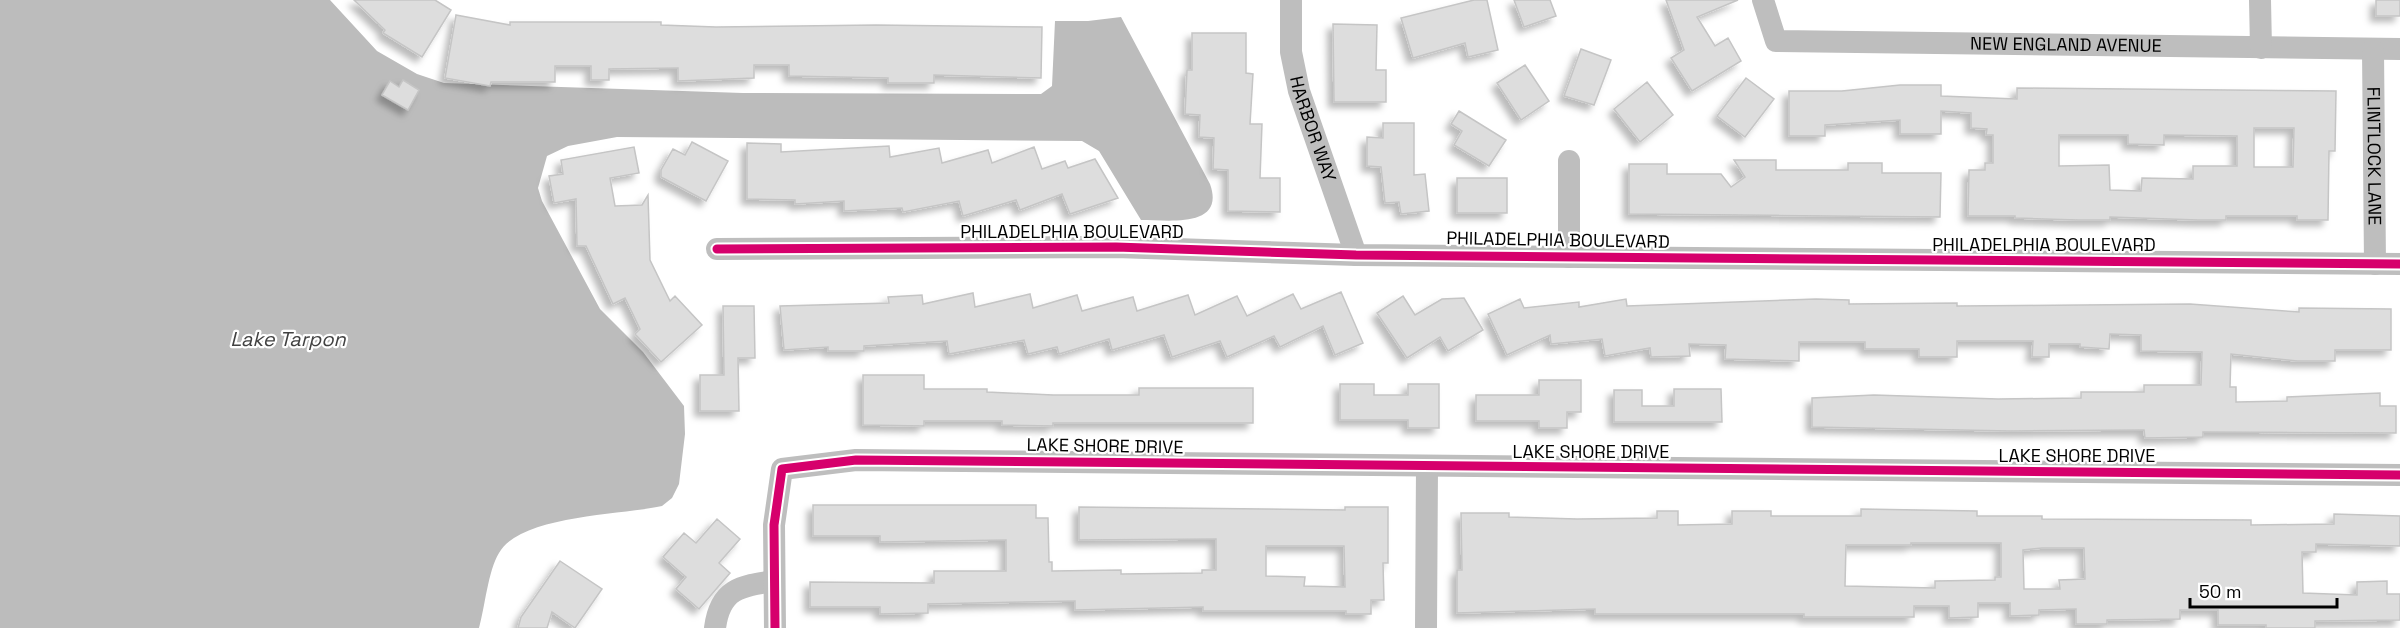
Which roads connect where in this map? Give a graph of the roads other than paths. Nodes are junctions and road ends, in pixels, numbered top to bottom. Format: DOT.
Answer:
graph roads {
  1 [pos="1291,0"];
  2 [pos="1763,0"];
  3 [pos="2260,0"];
  4 [pos="2261,48"];
  5 [pos="2400,49"];
  6 [pos="2373,50"];
  7 [pos="1569,161"];
  8 [pos="717,249"];
  9 [pos="1356,255"];
  10 [pos="1569,257"];
  11 [pos="2375,264"];
  12 [pos="2400,264"];
  13 [pos="1427,467"];
  14 [pos="2400,475"];
  15 [pos="774,580"];
  16 [pos="715,628"];
  17 [pos="775,628"];
  18 [pos="1426,628"];
  1 -- 9 [label="street, HARBOR WAY"];
  2 -- 4 [label="street, NEW ENGLAND AVENUE"];
  3 -- 4 [label="street"];
  4 -- 6 [label="street, NEW ENGLAND AVENUE"];
  5 -- 6 [label="street, NEW ENGLAND AVENUE"];
  6 -- 11 [label="street, FLINTLOCK LANE"];
  7 -- 10 [label="street"];
  8 -- 9 [label="street, PHILADELPHIA BOULEVARD"];
  9 -- 10 [label="street, PHILADELPHIA BOULEVARD"];
  10 -- 11 [label="street, PHILADELPHIA BOULEVARD"];
  11 -- 12 [label="street, PHILADELPHIA BOULEVARD"];
  13 -- 14 [label="street, LAKE SHORE DRIVE"];
  13 -- 15 [label="street, LAKE SHORE DRIVE"];
  13 -- 18 [label="street"];
  15 -- 16 [label="street"];
  15 -- 17 [label="street"];
}
